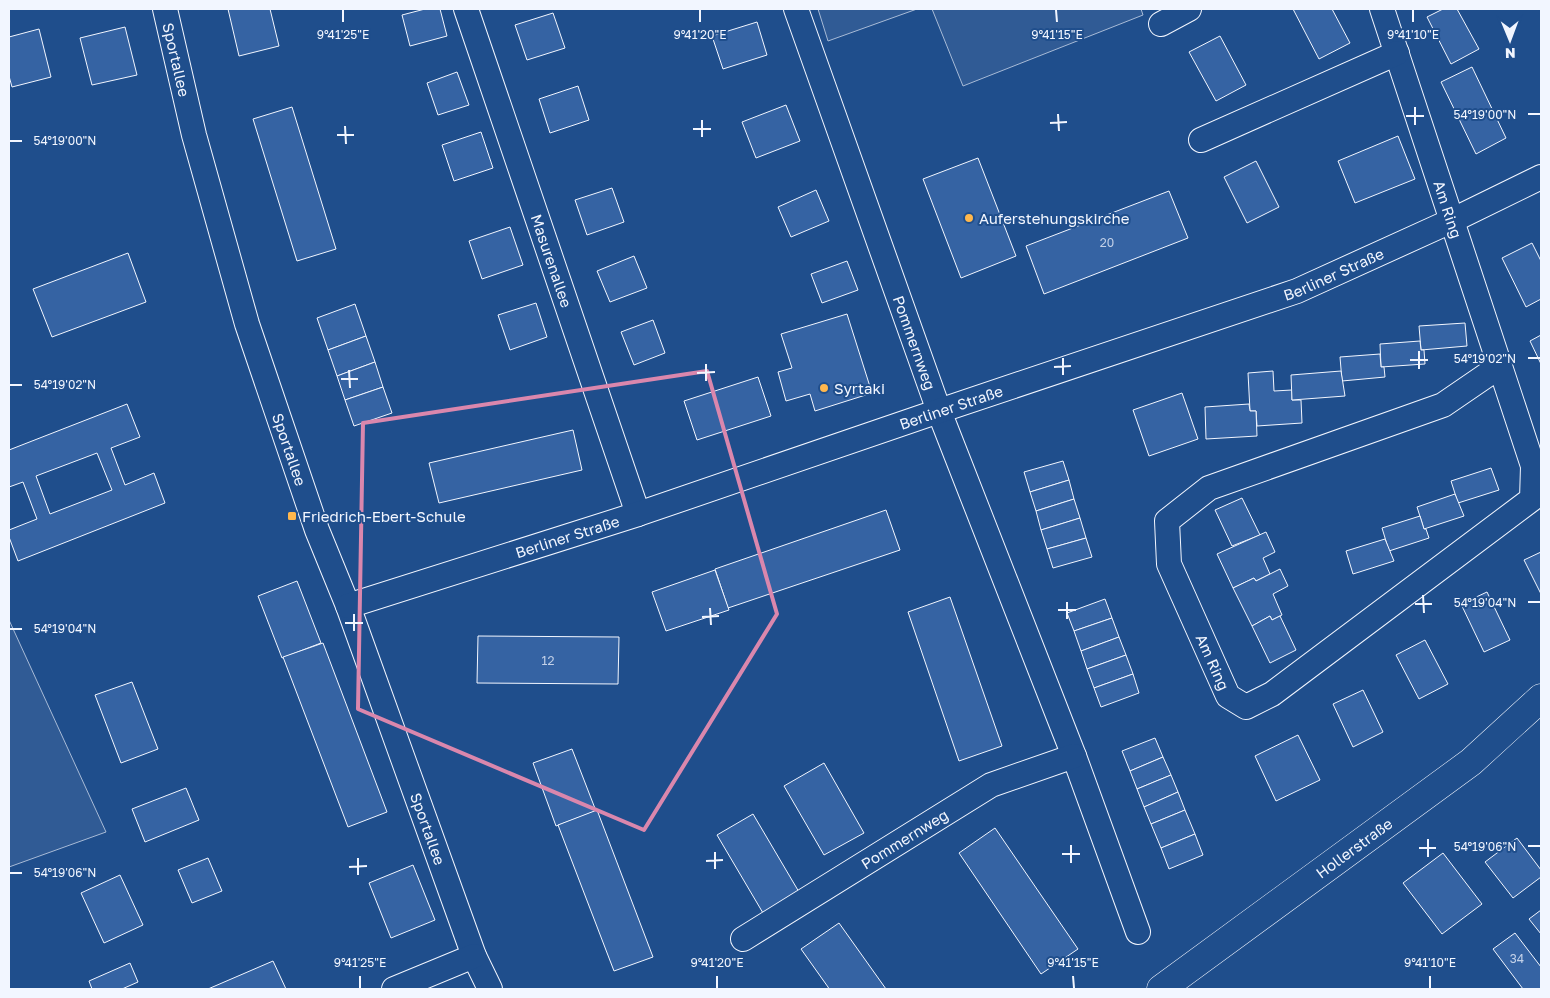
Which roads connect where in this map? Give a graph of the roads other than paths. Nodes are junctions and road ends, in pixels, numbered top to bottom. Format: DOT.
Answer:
graph roads {
  1 [pos="165,9"];
  2 [pos="466,9"];
  3 [pos="796,9"];
  4 [pos="1189,9"];
  5 [pos="1382,9"];
  6 [pos="1162,24"];
  7 [pos="1397,53"];
  8 [pos="1202,140"];
  9 [pos="1541,177"];
  10 [pos="1451,221"];
  11 [pos="1500,366"];
  12 [pos="939,411"];
  13 [pos="638,514"];
  14 [pos="348,606"];
  15 [pos="1541,698"];
  16 [pos="1074,756"];
  17 [pos="1138,932"];
  18 [pos="743,939"];
  19 [pos="474,956"];
  20 [pos="394,989"];
  21 [pos="490,989"];
  22 [pos="1161,989"];
  1 -- 14 [label="street, Sportallee"];
  2 -- 13 [label="street, Masurenallee"];
  3 -- 12 [label="street, Pommernweg"];
  4 -- 6 [label="street"];
  5 -- 7 [label="street, Am Ring"];
  7 -- 8 [label="street"];
  7 -- 10 [label="street, Am Ring"];
  9 -- 10 [label="street, Berliner Straße"];
  10 -- 11 [label="street, Am Ring"];
  10 -- 12 [label="street, Berliner Straße"];
  11 -- 11 [label="street, Am Ring"];
  12 -- 13 [label="street, Berliner Straße"];
  12 -- 16 [label="street, Pommernweg"];
  13 -- 14 [label="street, Berliner Straße"];
  14 -- 19 [label="street, Sportallee"];
  15 -- 22 [label="main road, Hollerstraße"];
  16 -- 17 [label="street, Pommernweg"];
  16 -- 18 [label="street, Pommernweg"];
  19 -- 20 [label="street"];
  19 -- 21 [label="street, Sportallee"];
}
